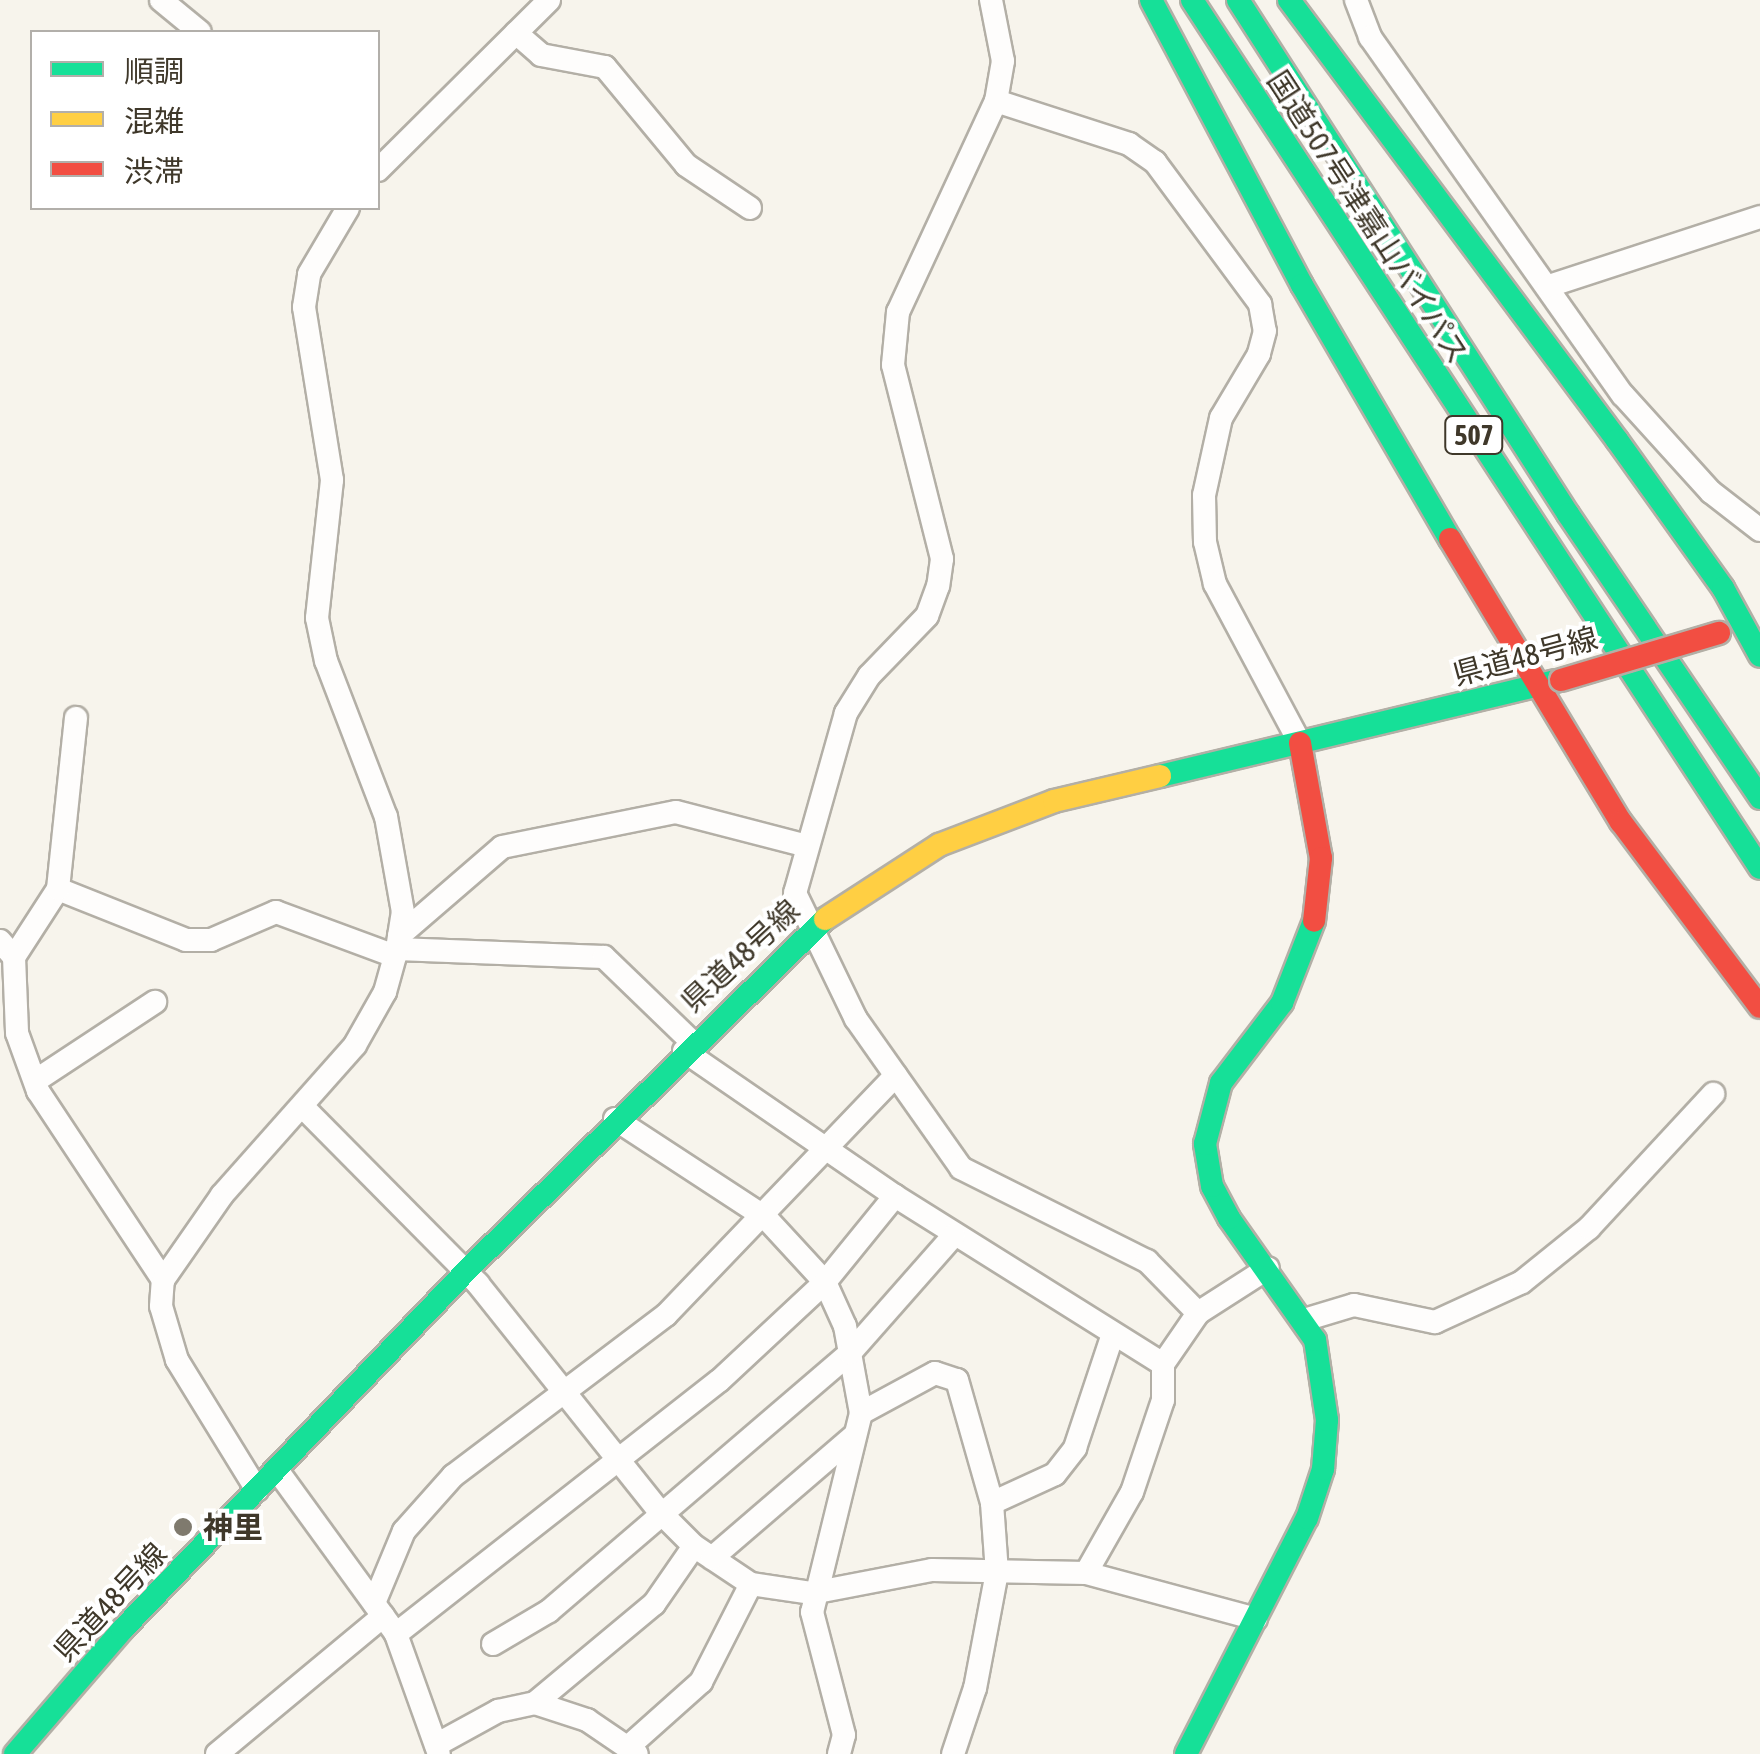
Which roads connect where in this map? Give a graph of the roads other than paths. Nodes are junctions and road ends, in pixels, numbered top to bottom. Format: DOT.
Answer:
graph roads {
  1 [pos="161,0"];
  2 [pos="549,0"];
  3 [pos="991,0"];
  4 [pos="1150,0"];
  5 [pos="1192,0"];
  6 [pos="1238,0"];
  7 [pos="1289,0"];
  8 [pos="1356,0"];
  9 [pos="198,30"];
  10 [pos="516,33"];
  11 [pos="996,101"];
  12 [pos="380,168"];
  13 [pos="750,208"];
  14 [pos="347,210"];
  15 [pos="1760,217"];
  16 [pos="1549,286"];
  17 [pos="1760,530"];
  18 [pos="1752,622"];
  19 [pos="1760,656"];
  20 [pos="1536,687"];
  21 [pos="76,718"];
  22 [pos="1300,743"];
  23 [pos="1760,798"];
  24 [pos="807,846"];
  25 [pos="1760,868"];
  26 [pos="58,890"];
  27 [pos="811,928"];
  28 [pos="397,947"];
  29 [pos="7,949"];
  30 [pos="155,1002"];
  31 [pos="1760,1007"];
  32 [pos="8,1037"];
  33 [pos="688,1047"];
  34 [pos="896,1075"];
  35 [pos="35,1081"];
  36 [pos="1712,1094"];
  37 [pos="304,1106"];
  38 [pos="615,1120"];
  39 [pos="827,1150"];
  40 [pos="895,1196"];
  41 [pos="765,1217"];
  42 [pos="954,1235"];
  43 [pos="1268,1268"];
  44 [pos="465,1272"];
  45 [pos="163,1280"];
  46 [pos="825,1282"];
  47 [pos="1198,1313"];
  48 [pos="1304,1320"];
  49 [pos="1112,1334"];
  50 [pos="850,1352"];
  51 [pos="1163,1364"];
  52 [pos="564,1387"];
  53 [pos="857,1425"];
  54 [pos="618,1460"];
  55 [pos="277,1470"];
  56 [pos="256,1490"];
  57 [pos="992,1503"];
  58 [pos="662,1513"];
  59 [pos="704,1552"];
  60 [pos="996,1572"];
  61 [pos="1086,1574"];
  62 [pos="751,1584"];
  63 [pos="812,1593"];
  64 [pos="385,1617"];
  65 [pos="1256,1619"];
  66 [pos="493,1644"];
  67 [pos="535,1703"];
  68 [pos="619,1748"];
  69 [pos="437,1749"];
  70 [pos="15,1754"];
  71 [pos="217,1754"];
  72 [pos="839,1754"];
  73 [pos="953,1754"];
  74 [pos="1186,1754"];
  1 -- 9 [label="street"];
  2 -- 10 [label="street"];
  3 -- 11 [label="street"];
  4 -- 20 [label="main road"];
  5 -- 25 [label="main road, 国道507号津嘉山バイパス / 507"];
  6 -- 23 [label="main road, 国道507号津嘉山バイパス / 507"];
  7 -- 18 [label="main road"];
  8 -- 16 [label="street"];
  10 -- 12 [label="street"];
  10 -- 13 [label="street"];
  11 -- 22 [label="street"];
  11 -- 24 [label="street"];
  14 -- 28 [label="street"];
  15 -- 16 [label="street"];
  16 -- 17 [label="street"];
  18 -- 19 [label="main road"];
  18 -- 20 [label="main road, 県道48号線, bridge"];
  20 -- 22 [label="main road, 県道48号線"];
  20 -- 31 [label="main road"];
  21 -- 26 [label="street"];
  22 -- 27 [label="main road, 県道48号線"];
  22 -- 43 [label="main road"];
  24 -- 27 [label="street"];
  24 -- 28 [label="street"];
  26 -- 28 [label="street"];
  26 -- 29 [label="street"];
  27 -- 33 [label="main road, 県道48号線"];
  27 -- 34 [label="street"];
  28 -- 33 [label="street"];
  28 -- 37 [label="street"];
  29 -- 32 [label="street"];
  30 -- 35 [label="street"];
  32 -- 35 [label="street"];
  33 -- 38 [label="main road, 県道48号線"];
  33 -- 39 [label="street"];
  34 -- 39 [label="street"];
  34 -- 47 [label="street"];
  35 -- 45 [label="street"];
  36 -- 48 [label="street"];
  37 -- 44 [label="street"];
  37 -- 45 [label="street"];
  38 -- 41 [label="street"];
  38 -- 44 [label="main road, 県道48号線"];
  39 -- 40 [label="street"];
  39 -- 41 [label="street"];
  40 -- 42 [label="street"];
  40 -- 46 [label="street"];
  41 -- 46 [label="street"];
  41 -- 52 [label="street"];
  42 -- 49 [label="street"];
  42 -- 50 [label="street"];
  43 -- 47 [label="street"];
  43 -- 48 [label="main road"];
  44 -- 52 [label="street"];
  44 -- 55 [label="main road, 県道48号線"];
  45 -- 56 [label="street"];
  46 -- 50 [label="street"];
  46 -- 54 [label="street"];
  47 -- 51 [label="street"];
  48 -- 65 [label="main road"];
  49 -- 51 [label="street"];
  49 -- 57 [label="street"];
  50 -- 53 [label="street"];
  50 -- 58 [label="street"];
  51 -- 61 [label="street"];
  52 -- 54 [label="street"];
  52 -- 64 [label="street"];
  53 -- 57 [label="street"];
  53 -- 59 [label="street"];
  53 -- 63 [label="street"];
  54 -- 58 [label="street"];
  54 -- 64 [label="street"];
  55 -- 56 [label="main road, 県道48号線"];
  55 -- 64 [label="street"];
  56 -- 70 [label="main road, 県道48号線"];
  57 -- 60 [label="street"];
  58 -- 59 [label="street"];
  58 -- 66 [label="street"];
  59 -- 62 [label="street"];
  59 -- 67 [label="street"];
  60 -- 61 [label="street"];
  60 -- 63 [label="street"];
  60 -- 73 [label="street"];
  61 -- 65 [label="street"];
  62 -- 63 [label="street"];
  62 -- 68 [label="street"];
  63 -- 72 [label="street"];
  64 -- 69 [label="street"];
  64 -- 71 [label="street"];
  65 -- 74 [label="main road"];
  67 -- 68 [label="street"];
  67 -- 69 [label="street"];
}
